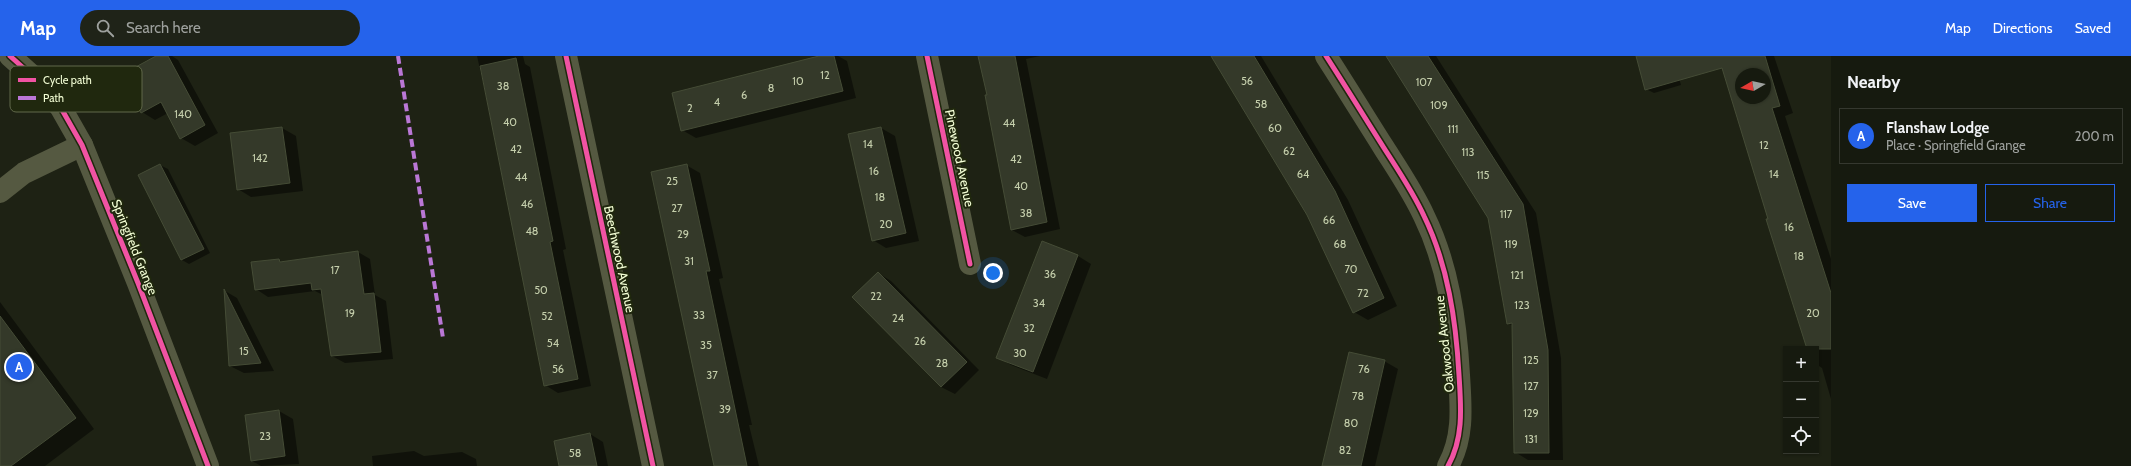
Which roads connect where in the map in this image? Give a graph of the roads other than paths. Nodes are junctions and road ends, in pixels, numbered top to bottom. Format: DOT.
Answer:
graph roads {
  1 [pos="10,56"];
  2 [pos="566,56"];
  3 [pos="928,56"];
  4 [pos="1326,56"];
  5 [pos="21,66"];
  6 [pos="63,112"];
  7 [pos="82,145"];
  8 [pos="0,192"];
  9 [pos="970,264"];
  10 [pos="208,466"];
  11 [pos="653,466"];
  12 [pos="1448,466"];
  1 -- 5 [label="street, Springfield Grange"];
  2 -- 11 [label="street, Beechwood Avenue"];
  3 -- 9 [label="street, Pinewood Avenue"];
  4 -- 12 [label="street, Oakwood Avenue"];
  6 -- 7 [label="street, Springfield Grange"];
  7 -- 8 [label="street"];
  7 -- 10 [label="street, Springfield Grange"];
}
